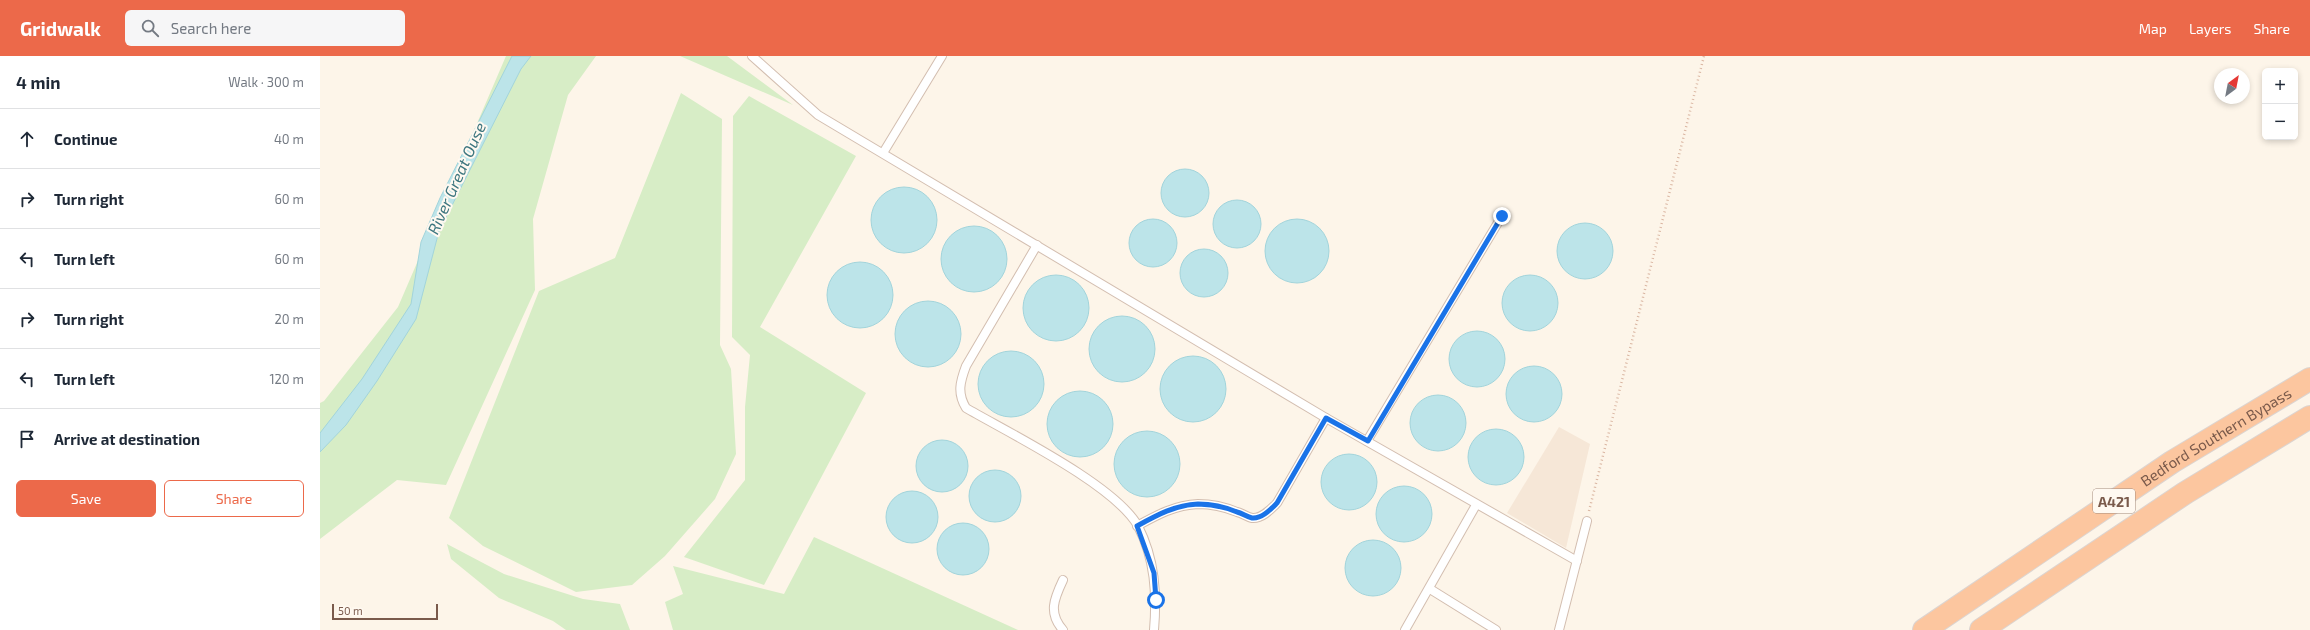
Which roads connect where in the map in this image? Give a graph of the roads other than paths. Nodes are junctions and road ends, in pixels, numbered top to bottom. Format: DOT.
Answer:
graph roads {
  1 [pos="752,56"];
  2 [pos="942,56"];
  3 [pos="883,153"];
  4 [pos="1502,216"];
  5 [pos="1037,245"];
  6 [pos="2310,379"];
  7 [pos="2310,417"];
  8 [pos="1326,418"];
  9 [pos="1368,441"];
  10 [pos="1476,505"];
  11 [pos="1587,521"];
  12 [pos="1137,526"];
  13 [pos="1577,561"];
  14 [pos="1063,580"];
  15 [pos="1430,589"];
  16 [pos="1063,630"];
  17 [pos="1154,630"];
  18 [pos="1405,630"];
  19 [pos="1496,630"];
  20 [pos="1559,630"];
  21 [pos="1924,630"];
  22 [pos="1981,630"];
  1 -- 3 [label="lane"];
  2 -- 3 [label="lane"];
  3 -- 5 [label="lane"];
  4 -- 9 [label="lane"];
  5 -- 8 [label="lane"];
  5 -- 12 [label="lane"];
  6 -- 21 [label="highway, Bedford Southern Bypass / A421"];
  7 -- 22 [label="highway, Bedford Southern Bypass / A421"];
  8 -- 9 [label="lane"];
  8 -- 12 [label="lane"];
  9 -- 10 [label="lane"];
  10 -- 13 [label="lane"];
  10 -- 15 [label="lane"];
  11 -- 13 [label="lane"];
  12 -- 17 [label="lane"];
  13 -- 20 [label="lane"];
  14 -- 16 [label="lane"];
  15 -- 18 [label="lane"];
  15 -- 19 [label="lane"];
}
